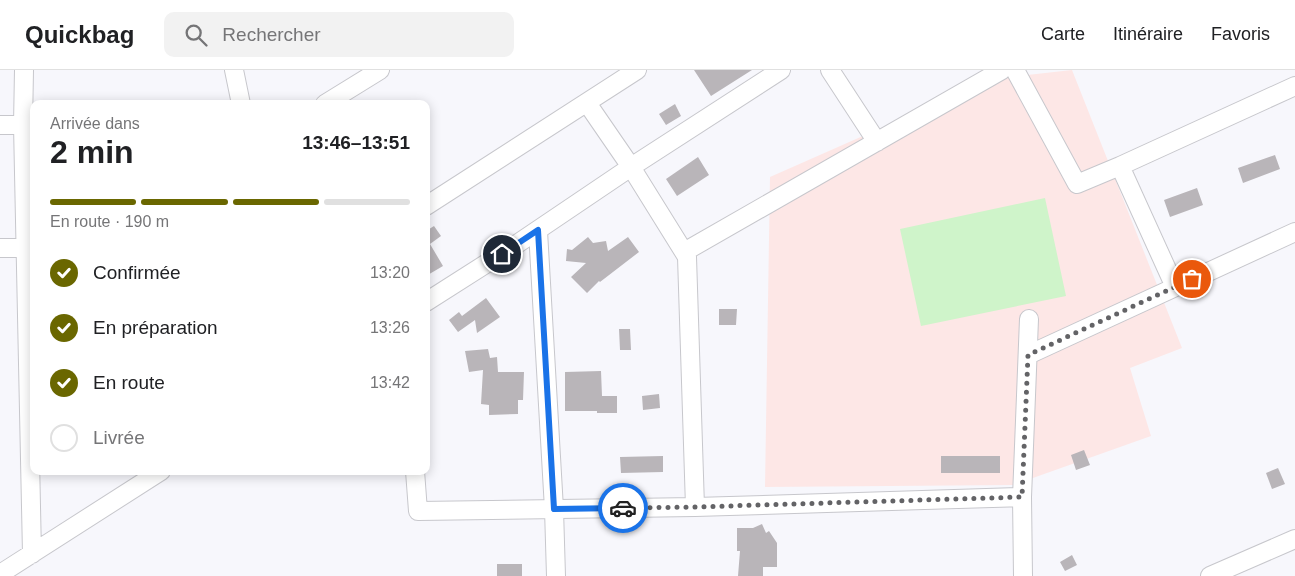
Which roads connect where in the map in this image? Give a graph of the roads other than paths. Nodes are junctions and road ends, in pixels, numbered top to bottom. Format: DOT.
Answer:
graph roads {
  1 [pos="24,70"];
  2 [pos="234,70"];
  3 [pos="637,70"];
  4 [pos="781,70"];
  5 [pos="830,70"];
  6 [pos="1002,70"];
  7 [pos="1015,70"];
  8 [pos="376,71"];
  9 [pos="1295,86"];
  10 [pos="240,100"];
  11 [pos="332,100"];
  12 [pos="587,103"];
  13 [pos="0,125"];
  14 [pos="28,125"];
  15 [pos="877,142"];
  16 [pos="1120,166"];
  17 [pos="631,167"];
  18 [pos="430,203"];
  19 [pos="30,209"];
  20 [pos="538,230"];
  21 [pos="1295,232"];
  22 [pos="0,248"];
  23 [pos="30,251"];
  24 [pos="684,252"];
  25 [pos="1175,287"];
  26 [pos="430,299"];
  27 [pos="1029,319"];
  28 [pos="1028,355"];
  29 [pos="32,475"];
  30 [pos="155,475"];
  31 [pos="415,475"];
  32 [pos="1022,497"];
  33 [pos="695,507"];
  34 [pos="554,509"];
  35 [pos="1295,539"];
  36 [pos="32,554"];
  37 [pos="0,574"];
  38 [pos="556,576"];
  39 [pos="1023,576"];
  40 [pos="1210,576"];
  1 -- 14 [label="street"];
  2 -- 10 [label="street"];
  3 -- 12 [label="street"];
  4 -- 17 [label="street"];
  5 -- 15 [label="street"];
  6 -- 15 [label="street"];
  7 -- 16 [label="street"];
  8 -- 11 [label="street"];
  9 -- 16 [label="street"];
  12 -- 17 [label="street"];
  12 -- 18 [label="street"];
  13 -- 14 [label="street"];
  14 -- 19 [label="street"];
  15 -- 24 [label="street"];
  16 -- 25 [label="street"];
  17 -- 20 [label="street"];
  17 -- 24 [label="street"];
  20 -- 26 [label="street"];
  20 -- 34 [label="street"];
  21 -- 25 [label="street"];
  22 -- 23 [label="street"];
  24 -- 33 [label="street"];
  25 -- 28 [label="street"];
  27 -- 28 [label="street"];
  28 -- 32 [label="street"];
  29 -- 36 [label="street"];
  30 -- 36 [label="street"];
  31 -- 34 [label="street"];
  32 -- 33 [label="street"];
  32 -- 39 [label="street"];
  33 -- 34 [label="street"];
  34 -- 38 [label="street"];
  35 -- 40 [label="street"];
  36 -- 37 [label="street"];
}
